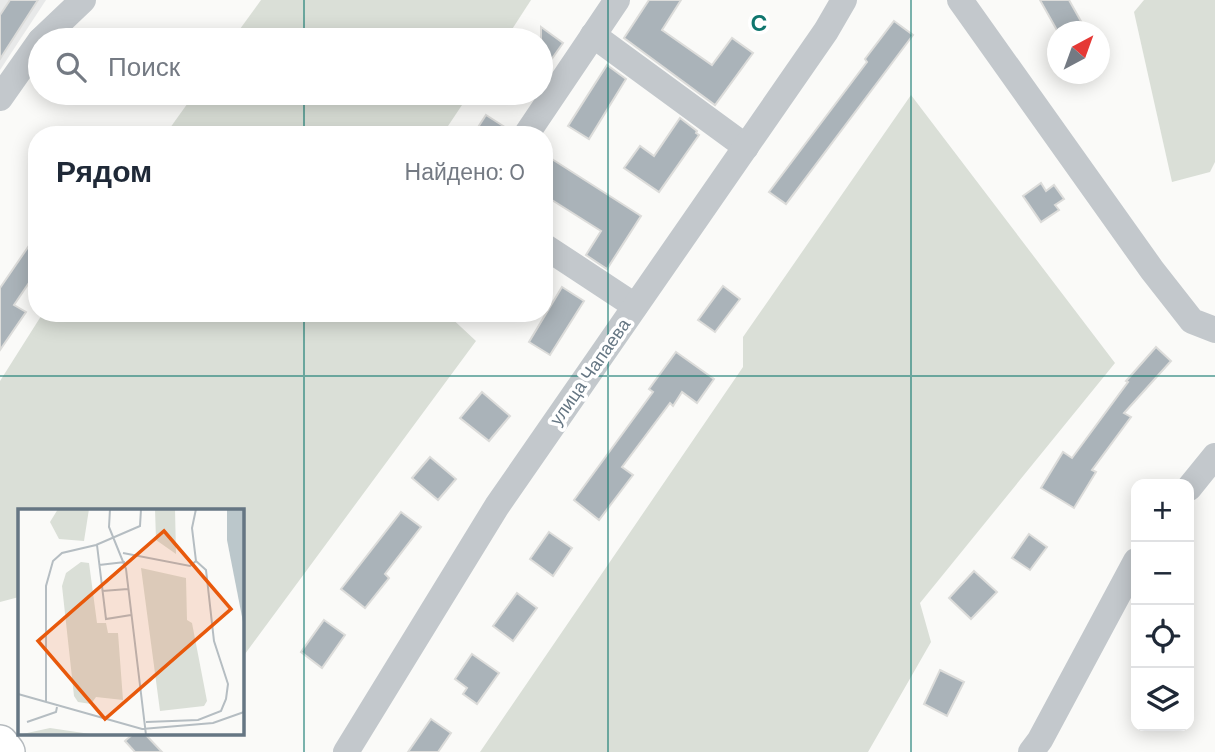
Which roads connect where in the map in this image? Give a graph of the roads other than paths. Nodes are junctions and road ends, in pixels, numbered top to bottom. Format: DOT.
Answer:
graph roads {
  1 [pos="83,0"];
  2 [pos="617,0"];
  3 [pos="844,0"];
  4 [pos="960,0"];
  5 [pos="54,28"];
  6 [pos="593,35"];
  7 [pos="28,58"];
  8 [pos="553,95"];
  9 [pos="0,98"];
  10 [pos="546,105"];
  11 [pos="532,126"];
  12 [pos="746,146"];
  13 [pos="553,252"];
  14 [pos="635,306"];
  15 [pos="1215,330"];
  16 [pos="1215,456"];
  17 [pos="1194,482"];
  18 [pos="1131,570"];
  19 [pos="0,743"];
  20 [pos="7,752"];
  21 [pos="346,752"];
  22 [pos="1031,752"];
  1 -- 5 [label="street"];
  2 -- 6 [label="street"];
  3 -- 12 [label="street, улица Чапаева"];
  4 -- 15 [label="street"];
  6 -- 8 [label="street"];
  6 -- 12 [label="street"];
  7 -- 9 [label="street"];
  10 -- 11 [label="street"];
  12 -- 14 [label="street, улица Чапаева"];
  13 -- 14 [label="street"];
  14 -- 21 [label="street, улица Чапаева"];
  16 -- 17 [label="street"];
  18 -- 22 [label="street"];
  19 -- 20 [label="main road"];
}
